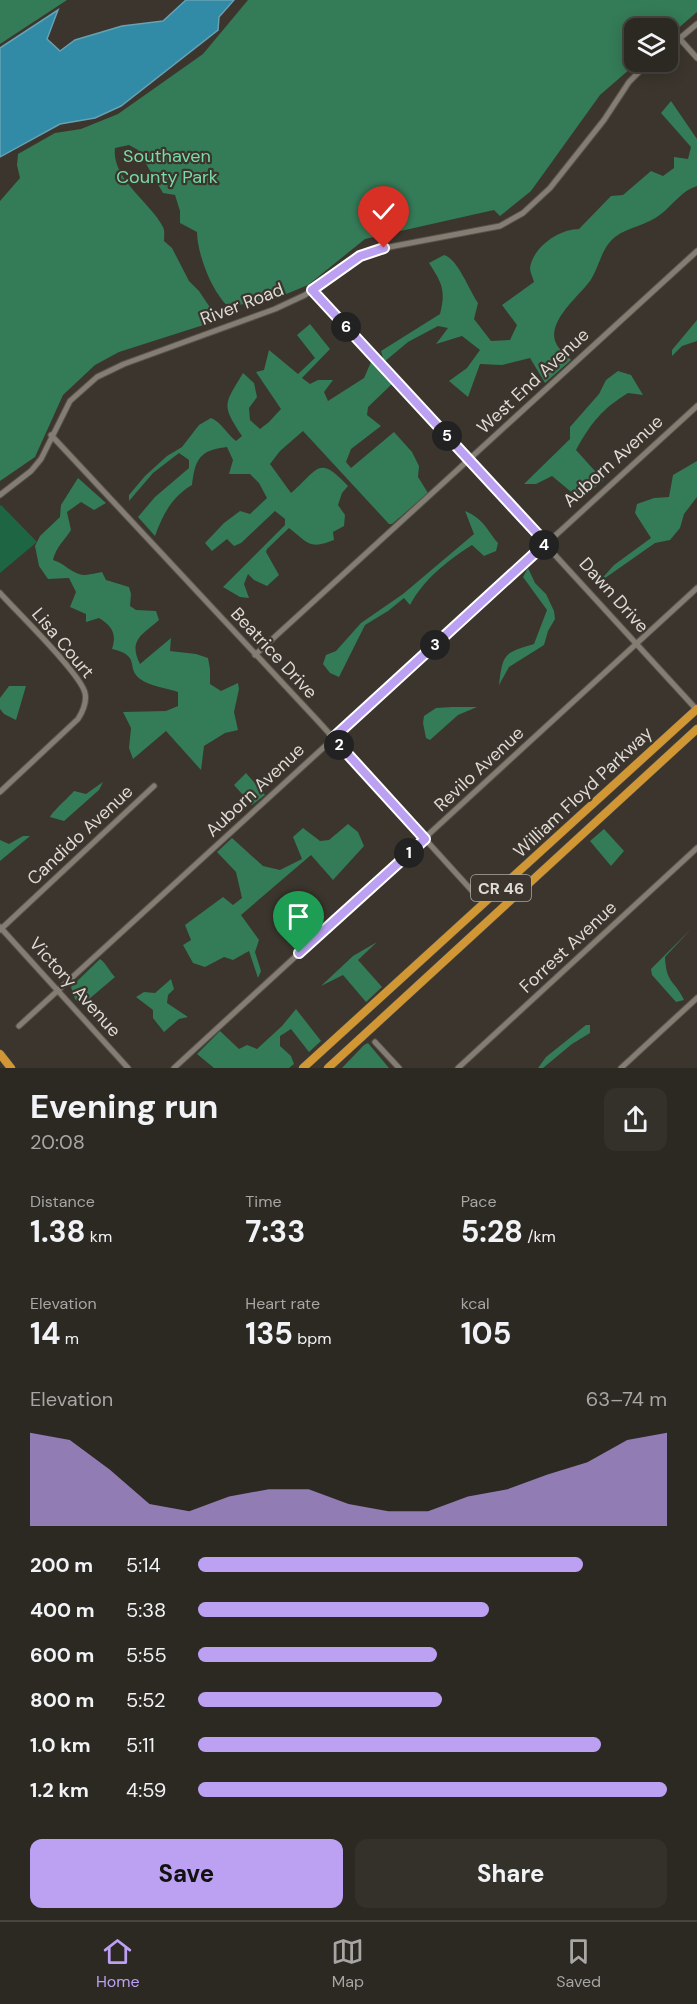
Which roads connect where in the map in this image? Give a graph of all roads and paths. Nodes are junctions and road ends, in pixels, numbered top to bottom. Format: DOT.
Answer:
graph roads {
  1 [pos="697,24"];
  2 [pos="679,38"];
  3 [pos="697,58"];
  4 [pos="640,72"];
  5 [pos="697,251"];
  6 [pos="312,290"];
  7 [pos="697,406"];
  8 [pos="51,435"];
  9 [pos="469,460"];
  10 [pos="0,495"];
  11 [pos="546,543"];
  12 [pos="697,588"];
  13 [pos="0,593"];
  14 [pos="637,642"];
  15 [pos="255,655"];
  16 [pos="697,709"];
  17 [pos="697,729"];
  18 [pos="333,738"];
  19 [pos="154,786"];
  20 [pos="0,792"];
  21 [pos="425,839"];
  22 [pos="697,848"];
  23 [pos="474,893"];
  24 [pos="0,928"];
  25 [pos="59,991"];
  26 [pos="697,998"];
  27 [pos="19,1026"];
  28 [pos="375,1042"];
  29 [pos="0,1054"];
  30 [pos="11,1068"];
  31 [pos="128,1068"];
  32 [pos="174,1068"];
  33 [pos="303,1068"];
  34 [pos="328,1068"];
  35 [pos="399,1068"];
  36 [pos="458,1068"];
  37 [pos="621,1068"];
  1 -- 2 [label="street"];
  2 -- 3 [label="street"];
  4 -- 6 [label="street, River Road"];
  5 -- 9 [label="street, West End Avenue"];
  6 -- 8 [label="street, River Road"];
  6 -- 9 [label="street, Dawn Drive"];
  7 -- 11 [label="street, Auborn Avenue"];
  8 -- 10 [label="street, River Road"];
  8 -- 15 [label="street, Beatrice Drive"];
  9 -- 11 [label="street, Dawn Drive"];
  9 -- 15 [label="street, West End Avenue"];
  11 -- 14 [label="street, Dawn Drive"];
  11 -- 18 [label="street, Auborn Avenue"];
  12 -- 14 [label="street, Revilo Avenue"];
  13 -- 20 [label="street, Lisa Court"];
  14 -- 16 [label="street, Dawn Drive"];
  14 -- 21 [label="street, Revilo Avenue"];
  15 -- 18 [label="street, Beatrice Drive"];
  16 -- 33 [label="highway, William Floyd Parkway / CR 46"];
  17 -- 34 [label="highway, William Floyd Parkway / CR 46"];
  18 -- 21 [label="street, Beatrice Drive"];
  18 -- 25 [label="street, Auborn Avenue"];
  19 -- 24 [label="street, Candido Avenue"];
  21 -- 23 [label="street, Beatrice Drive"];
  21 -- 32 [label="street, Revilo Avenue"];
  22 -- 36 [label="street, Forrest Avenue"];
  24 -- 25 [label="street, Victory Avenue"];
  25 -- 27 [label="street, Auborn Avenue"];
  25 -- 31 [label="street, Victory Avenue"];
  26 -- 37 [label="street"];
  28 -- 35 [label="street"];
  29 -- 30 [label="highway"];
}
